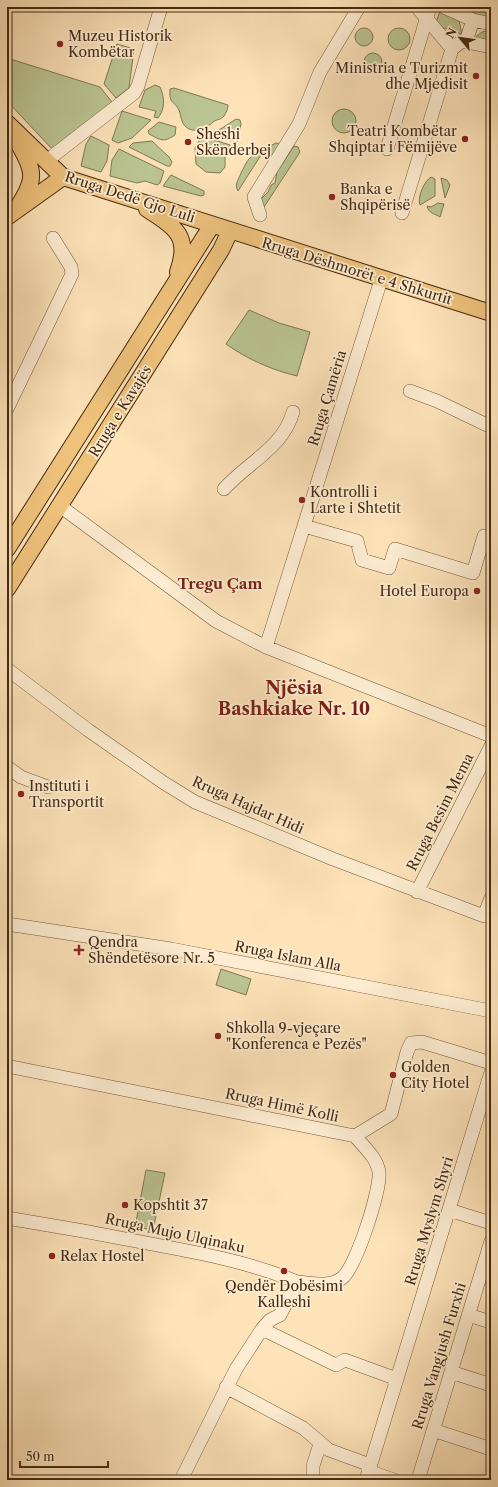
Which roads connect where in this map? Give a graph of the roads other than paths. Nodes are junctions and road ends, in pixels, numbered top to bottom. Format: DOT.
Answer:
graph roads {
  1 [pos="161,7"];
  2 [pos="359,7"];
  3 [pos="418,7"];
  4 [pos="444,7"];
  5 [pos="428,12"];
  6 [pos="467,14"];
  7 [pos="491,24"];
  8 [pos="466,41"];
  9 [pos="491,47"];
  10 [pos="451,55"];
  11 [pos="7,125"];
  12 [pos="387,149"];
  13 [pos="54,155"];
  14 [pos="63,177"];
  15 [pos="125,196"];
  16 [pos="12,213"];
  17 [pos="402,213"];
  18 [pos="260,215"];
  19 [pos="222,228"];
  20 [pos="53,238"];
  21 [pos="381,280"];
  22 [pos="173,287"];
  23 [pos="491,313"];
  24 [pos="410,391"];
  25 [pos="7,409"];
  26 [pos="293,412"];
  27 [pos="491,427"];
  28 [pos="224,489"];
  29 [pos="60,506"];
  30 [pos="304,526"];
  31 [pos="491,538"];
  32 [pos="9,542"];
  33 [pos="32,549"];
  34 [pos="7,589"];
  35 [pos="266,647"];
  36 [pos="7,669"];
  37 [pos="491,736"];
  38 [pos="491,746"];
  39 [pos="7,767"];
  40 [pos="48,787"];
  41 [pos="417,892"];
  42 [pos="491,898"];
  43 [pos="7,924"];
  44 [pos="491,1011"];
  45 [pos="491,1063"];
  46 [pos="7,1066"];
  47 [pos="491,1072"];
  48 [pos="355,1136"];
  49 [pos="449,1210"];
  50 [pos="7,1218"];
  51 [pos="491,1223"];
  52 [pos="491,1241"];
  53 [pos="489,1257"];
  54 [pos="297,1282"];
  55 [pos="468,1315"];
  56 [pos="491,1322"];
  57 [pos="262,1329"];
  58 [pos="451,1372"];
  59 [pos="397,1379"];
  60 [pos="491,1385"];
  61 [pos="226,1387"];
  62 [pos="433,1430"];
  63 [pos="320,1444"];
  64 [pos="491,1449"];
  65 [pos="368,1472"];
  66 [pos="181,1480"];
  67 [pos="313,1480"];
  68 [pos="394,1480"];
  69 [pos="418,1480"];
  1 -- 13 [label="street"];
  2 -- 18 [label="street"];
  3 -- 5 [label="street"];
  4 -- 6 [label="street"];
  5 -- 10 [label="street"];
  5 -- 12 [label="street"];
  6 -- 7 [label="street"];
  6 -- 8 [label="street"];
  8 -- 9 [label="street"];
  8 -- 10 [label="street"];
  10 -- 17 [label="street"];
  11 -- 14 [label="main road, Rruga Dedë Gjo Luli"];
  11 -- 16 [label="main road"];
  14 -- 15 [label="main road, Rruga Dedë Gjo Luli"];
  14 -- 16 [label="main road"];
  15 -- 19 [label="main road, Rruga Dedë Gjo Luli"];
  15 -- 22 [label="main road"];
  19 -- 21 [label="main road, Rruga Dëshmorët e 4 Shkurtit"];
  19 -- 22 [label="main road, Rruga e Kavajës"];
  19 -- 29 [label="main road, Rruga e Kavajës"];
  20 -- 25 [label="street"];
  21 -- 23 [label="main road, Rruga Dëshmorët e 4 Shkurtit"];
  21 -- 30 [label="street, Rruga Çamëria"];
  22 -- 32 [label="main road, Rruga e Kavajës"];
  24 -- 27 [label="street"];
  26 -- 28 [label="street, Rruga Çamëria"];
  29 -- 33 [label="main road, Rruga e Kavajës"];
  29 -- 35 [label="street"];
  30 -- 31 [label="street"];
  30 -- 35 [label="street, Rruga Çamëria"];
  32 -- 33 [label="main road"];
  33 -- 34 [label="main road, Rruga e Kavajës"];
  35 -- 37 [label="street"];
  36 -- 41 [label="street, Rruga Hajdar Hidi"];
  38 -- 41 [label="street, Rruga Besim Mema"];
  39 -- 40 [label="street"];
  41 -- 42 [label="street, Rruga Hajdar Hidi"];
  43 -- 44 [label="street, Rruga Islam Alla"];
  45 -- 48 [label="street"];
  46 -- 48 [label="street, Rruga Himë Kolli"];
  47 -- 49 [label="street, Rruga Myslym Shyri"];
  48 -- 54 [label="street, Rruga Mujo Ulqinaku"];
  49 -- 51 [label="street"];
  49 -- 59 [label="street, Rruga Myslym Shyri"];
  50 -- 54 [label="street, Rruga Mujo Ulqinaku"];
  52 -- 53 [label="street, Rruga Vangjush Furxhi"];
  53 -- 55 [label="street, Rruga Vangjush Furxhi"];
  54 -- 57 [label="street"];
  55 -- 56 [label="street"];
  55 -- 58 [label="street, Rruga Vangjush Furxhi"];
  57 -- 59 [label="street"];
  57 -- 61 [label="street"];
  58 -- 60 [label="street"];
  58 -- 62 [label="street, Rruga Vangjush Furxhi"];
  59 -- 65 [label="street, Rruga Myslym Shyri"];
  61 -- 63 [label="street"];
  61 -- 66 [label="street"];
  62 -- 64 [label="street"];
  62 -- 69 [label="street, Rruga Vangjush Furxhi"];
  63 -- 65 [label="street"];
  63 -- 67 [label="street"];
  65 -- 68 [label="street"];
}
